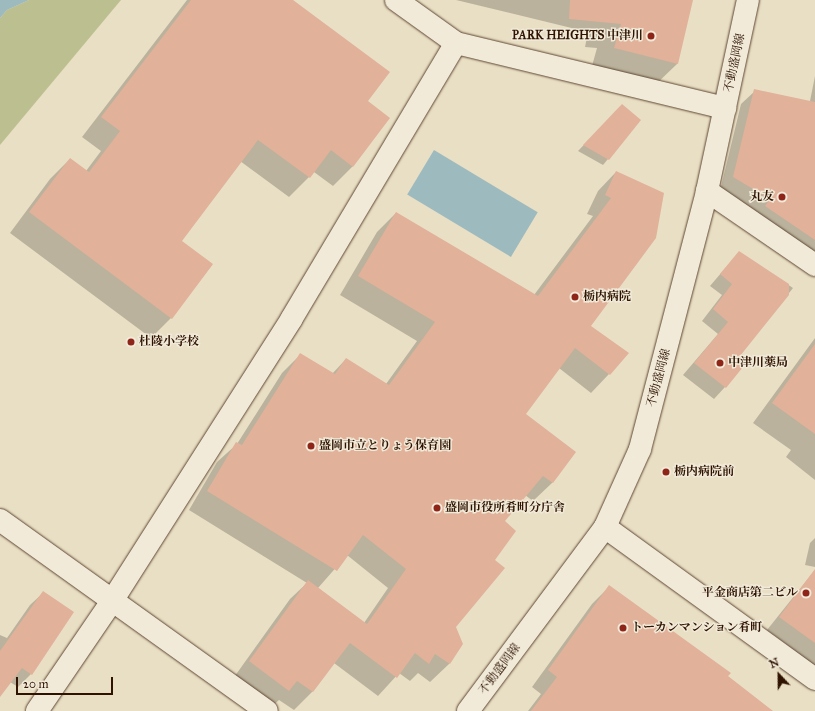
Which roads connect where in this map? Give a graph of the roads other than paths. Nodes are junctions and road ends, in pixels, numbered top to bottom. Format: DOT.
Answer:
graph roads {
  1 [pos="396,0"];
  2 [pos="748,0"];
  3 [pos="456,43"];
  4 [pos="725,108"];
  5 [pos="707,191"];
  6 [pos="815,265"];
  7 [pos="0,520"];
  8 [pos="605,527"];
  9 [pos="112,601"];
  10 [pos="815,680"];
  11 [pos="37,711"];
  12 [pos="266,711"];
  13 [pos="468,711"];
  1 -- 3 [label="street"];
  2 -- 4 [label="street, 不動盛岡線"];
  3 -- 4 [label="street"];
  3 -- 9 [label="street"];
  4 -- 5 [label="street, 不動盛岡線"];
  5 -- 6 [label="street"];
  5 -- 8 [label="street, 不動盛岡線"];
  7 -- 9 [label="street"];
  8 -- 10 [label="street"];
  8 -- 13 [label="street, 不動盛岡線"];
  9 -- 11 [label="street"];
  9 -- 12 [label="street"];
}
